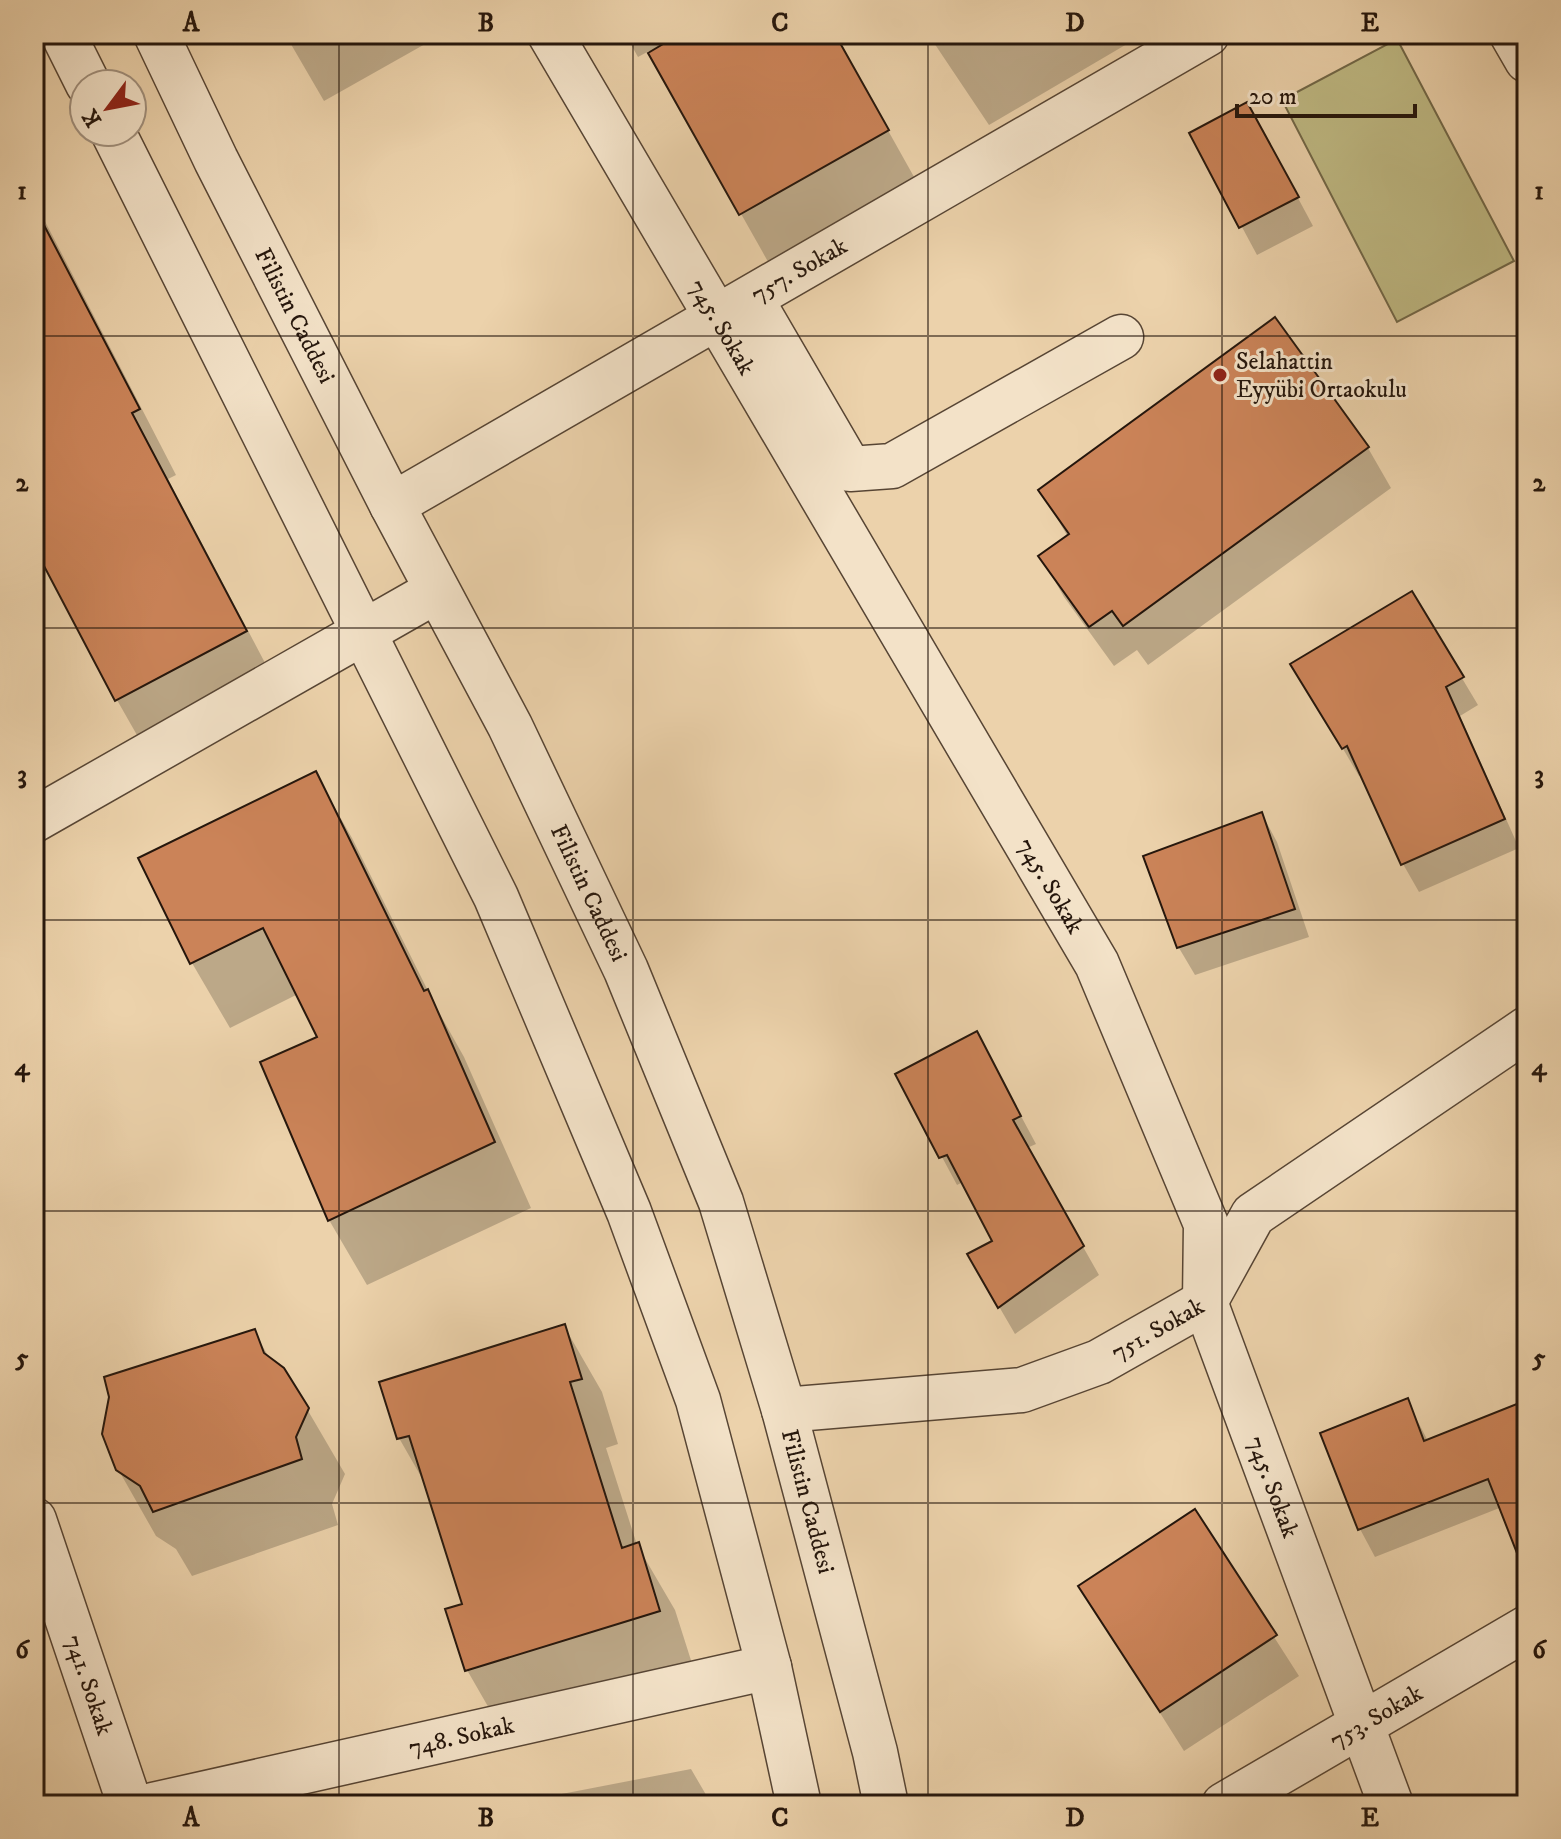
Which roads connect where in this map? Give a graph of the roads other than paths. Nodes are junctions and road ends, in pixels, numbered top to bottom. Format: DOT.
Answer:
graph roads {
  1 [pos="63,34"];
  2 [pos="156,34"];
  3 [pos="550,34"];
  4 [pos="1207,34"];
  5 [pos="1512,34"];
  6 [pos="1527,60"];
  7 [pos="80,68"];
  8 [pos="121,148"];
  9 [pos="734,309"];
  10 [pos="1121,337"];
  11 [pos="392,505"];
  12 [pos="436,591"];
  13 [pos="365,632"];
  14 [pos="34,820"];
  15 [pos="1527,1029"];
  16 [pos="1205,1302"];
  17 [pos="784,1410"];
  18 [pos="34,1520"];
  19 [pos="1527,1628"];
  20 [pos="769,1667"];
  21 [pos="1360,1724"];
  22 [pos="130,1805"];
  23 [pos="153,1805"];
  24 [pos="799,1805"];
  25 [pos="886,1805"];
  26 [pos="1224,1805"];
  27 [pos="1391,1805"];
  1 -- 7 [label="street"];
  2 -- 11 [label="street, Filistin Caddesi"];
  3 -- 9 [label="street, 745. Sokak"];
  4 -- 9 [label="street, 757. Sokak"];
  5 -- 6 [label="street"];
  8 -- 13 [label="street"];
  9 -- 10 [label="street"];
  9 -- 11 [label="street, 757. Sokak"];
  9 -- 16 [label="street, 745. Sokak"];
  11 -- 12 [label="street, Filistin Caddesi"];
  12 -- 13 [label="street"];
  12 -- 17 [label="street, Filistin Caddesi"];
  13 -- 14 [label="street"];
  13 -- 20 [label="street"];
  15 -- 16 [label="street, 751. Sokak"];
  16 -- 17 [label="street, 751. Sokak"];
  16 -- 21 [label="street, 745. Sokak"];
  17 -- 25 [label="street, Filistin Caddesi"];
  18 -- 22 [label="street, 741. Sokak"];
  19 -- 21 [label="street, 753. Sokak"];
  20 -- 23 [label="street, 748. Sokak"];
  20 -- 24 [label="street"];
  21 -- 26 [label="street, 753. Sokak"];
  21 -- 27 [label="street, 745. Sokak"];
}
